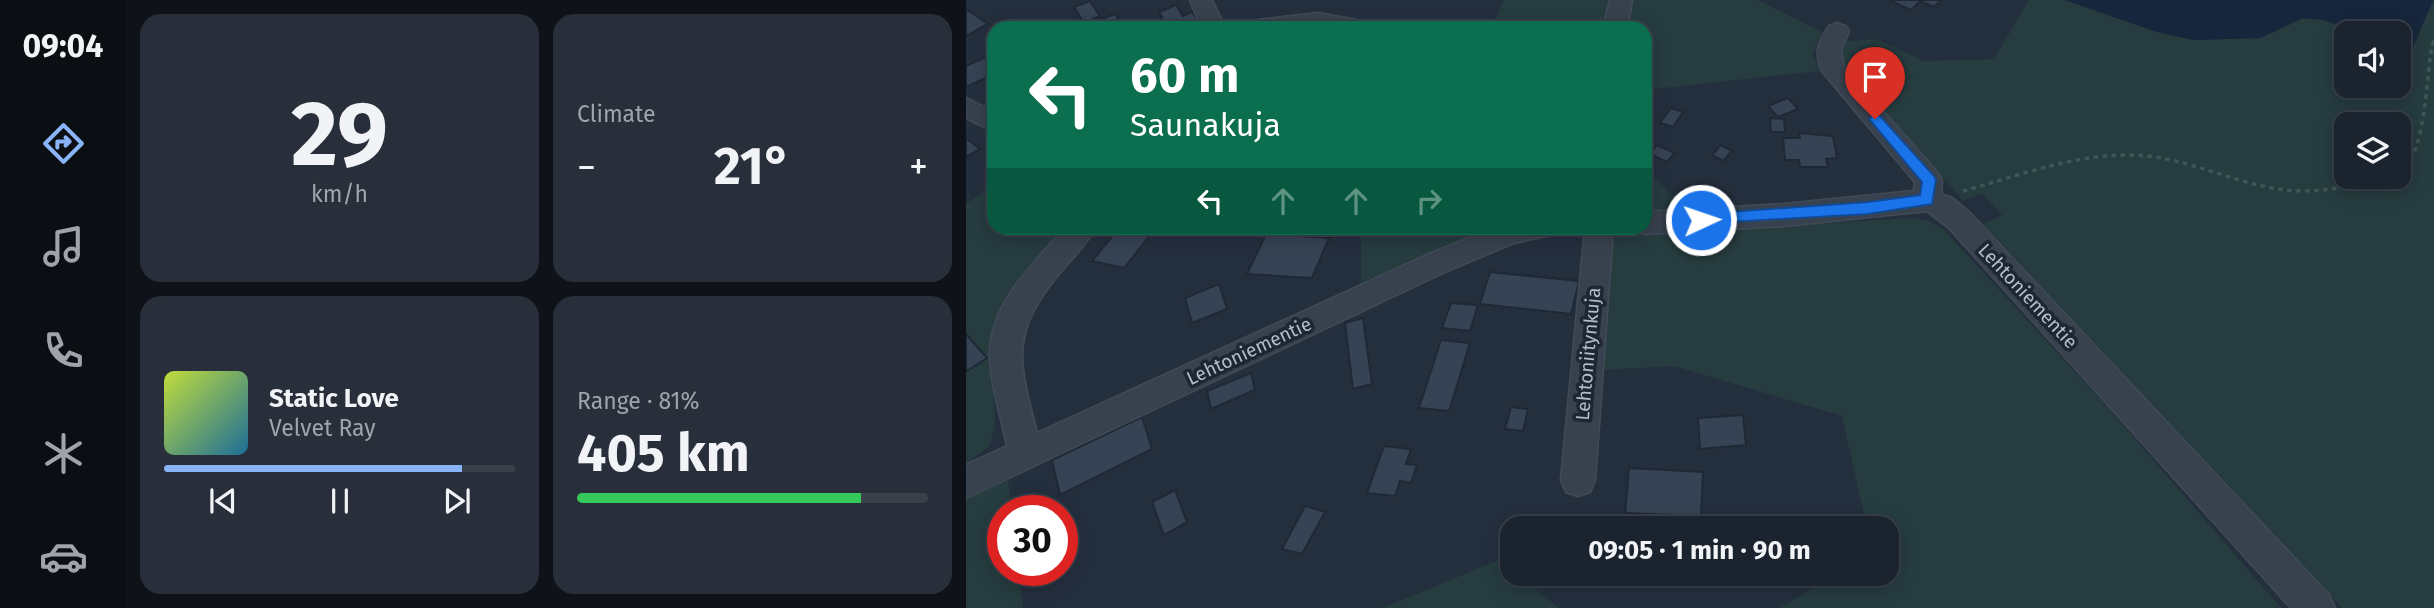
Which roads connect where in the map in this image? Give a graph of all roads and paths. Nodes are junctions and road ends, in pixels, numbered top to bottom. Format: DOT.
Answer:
graph roads {
  1 [pos="1201,0"];
  2 [pos="1621,0"];
  3 [pos="1210,21"];
  4 [pos="1616,21"];
  5 [pos="1837,31"];
  6 [pos="2434,39"];
  7 [pos="966,107"];
  8 [pos="987,119"];
  9 [pos="2411,158"];
  10 [pos="2334,188"];
  11 [pos="1927,200"];
  12 [pos="1652,223"];
  13 [pos="1076,235"];
  14 [pos="1505,235"];
  15 [pos="1598,235"];
  16 [pos="1026,454"];
  17 [pos="1578,480"];
  18 [pos="966,482"];
  19 [pos="2312,606"];
  1 -- 3 [label="street"];
  2 -- 4 [label="street"];
  5 -- 11 [label="street"];
  6 -- 9 [label="path"];
  7 -- 8 [label="street"];
  10 -- 11 [label="path"];
  11 -- 12 [label="street"];
  11 -- 19 [label="street, Lehtoniementie"];
  13 -- 16 [label="street"];
  14 -- 16 [label="street, Lehtoniementie"];
  15 -- 17 [label="street, Lehtoniitynkuja"];
  16 -- 18 [label="street, Lehtoniementie"];
}
